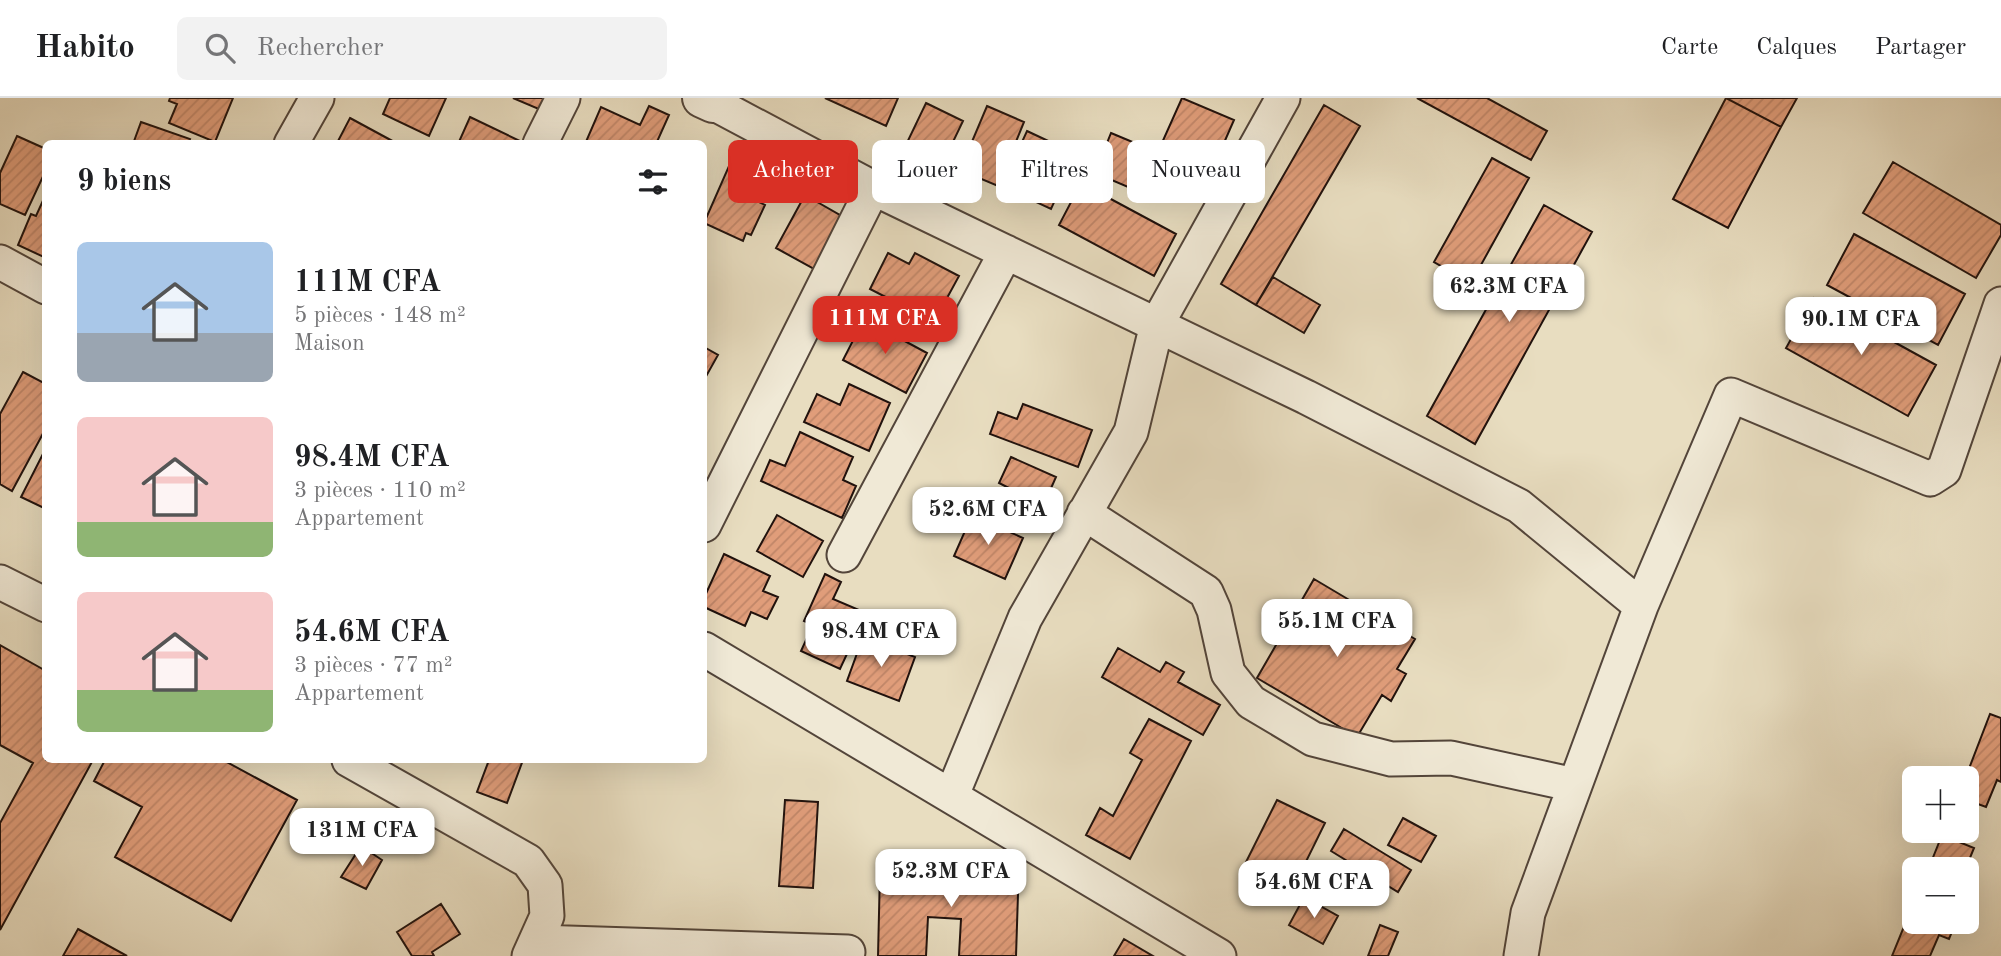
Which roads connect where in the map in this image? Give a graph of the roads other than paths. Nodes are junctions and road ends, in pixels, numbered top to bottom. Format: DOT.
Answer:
graph roads {
  1 [pos="317,98"];
  2 [pos="563,98"];
  3 [pos="1283,98"];
  4 [pos="710,100"];
  5 [pos="293,140"];
  6 [pos="542,140"];
  7 [pos="872,187"];
  8 [pos="872,190"];
  9 [pos="904,203"];
  10 [pos="1006,253"];
  11 [pos="0,262"];
  12 [pos="42,285"];
  13 [pos="2001,304"];
  14 [pos="1157,324"];
  15 [pos="1084,513"];
  16 [pos="707,519"];
  17 [pos="844,555"];
  18 [pos="0,582"];
  19 [pos="42,603"];
  20 [pos="1641,606"];
  21 [pos="707,651"];
  22 [pos="354,763"];
  23 [pos="1575,785"];
  24 [pos="952,795"];
  25 [pos="533,949"];
  26 [pos="848,952"];
  27 [pos="1524,955"];
  28 [pos="1219,956"];
  1 -- 5 [label="street"];
  2 -- 6 [label="street"];
  3 -- 14 [label="street"];
  4 -- 7 [label="street"];
  8 -- 16 [label="street"];
  9 -- 10 [label="street"];
  10 -- 14 [label="street"];
  10 -- 17 [label="street"];
  11 -- 12 [label="street"];
  13 -- 20 [label="street"];
  14 -- 15 [label="street"];
  14 -- 20 [label="street"];
  15 -- 23 [label="street"];
  15 -- 24 [label="street"];
  18 -- 19 [label="street"];
  20 -- 23 [label="street"];
  21 -- 24 [label="street"];
  22 -- 25 [label="street"];
  23 -- 27 [label="street"];
  24 -- 28 [label="street"];
  25 -- 26 [label="street"];
}
